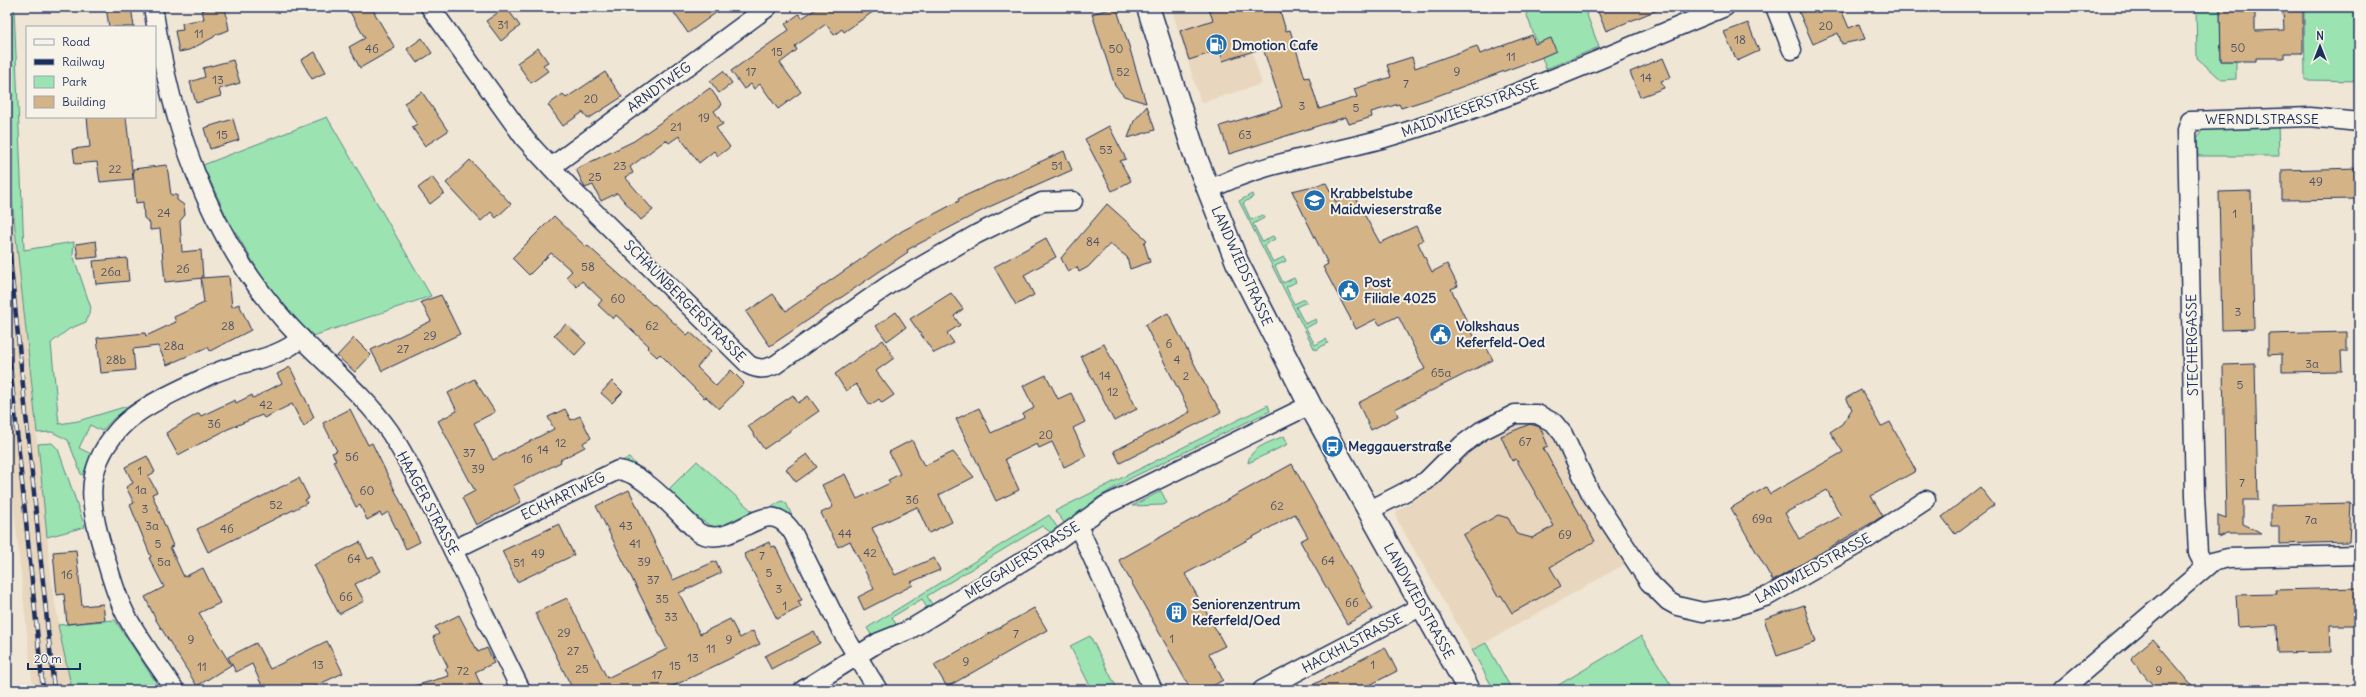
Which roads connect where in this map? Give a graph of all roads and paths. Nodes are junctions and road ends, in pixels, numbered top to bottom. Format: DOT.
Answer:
graph roads {
  1 [pos="153,7"];
  2 [pos="430,7"];
  3 [pos="768,7"];
  4 [pos="1148,7"];
  5 [pos="1725,7"];
  6 [pos="1774,7"];
  7 [pos="1792,50"];
  8 [pos="2190,121"];
  9 [pos="2359,122"];
  10 [pos="551,167"];
  11 [pos="1209,190"];
  12 [pos="1073,201"];
  13 [pos="302,338"];
  14 [pos="1310,405"];
  15 [pos="1926,500"];
  16 [pos="1368,511"];
  17 [pos="1078,526"];
  18 [pos="453,550"];
  19 [pos="2359,555"];
  20 [pos="2205,567"];
  21 [pos="1422,606"];
  22 [pos="857,656"];
  23 [pos="175,690"];
  24 [pos="521,690"];
  25 [pos="802,690"];
  26 [pos="878,690"];
  27 [pos="1153,690"];
  28 [pos="1262,690"];
  29 [pos="1469,690"];
  30 [pos="2062,690"];
  1 -- 13 [label="street, HAAGER STRASSE"];
  2 -- 10 [label="street, SCHAUNBERGERSTRASSE"];
  3 -- 10 [label="street, ARNDTWEG"];
  4 -- 11 [label="main road, LANDWIEDSTRASSE"];
  5 -- 11 [label="street, MAIDWIESERSTRASSE"];
  6 -- 7 [label="street"];
  8 -- 9 [label="street, WERNDLSTRASSE"];
  8 -- 20 [label="street, STECHERGASSE"];
  10 -- 12 [label="street, SCHAUNBERGERSTRASSE"];
  11 -- 14 [label="main road, LANDWIEDSTRASSE"];
  13 -- 18 [label="street, HAAGER STRASSE"];
  13 -- 23 [label="street"];
  14 -- 16 [label="main road, LANDWIEDSTRASSE"];
  14 -- 17 [label="street, MEGGAUERSTRASSE"];
  15 -- 16 [label="street, LANDWIEDSTRASSE"];
  16 -- 21 [label="main road, LANDWIEDSTRASSE"];
  17 -- 22 [label="street, MEGGAUERSTRASSE"];
  17 -- 27 [label="street"];
  18 -- 22 [label="street, ECKHARTWEG"];
  18 -- 24 [label="street, HAAGER STRASSE"];
  19 -- 20 [label="street"];
  20 -- 30 [label="street"];
  21 -- 28 [label="street, HACKHLSTRASSE"];
  21 -- 29 [label="main road, LANDWIEDSTRASSE"];
  22 -- 25 [label="street, MEGGAUERSTRASSE"];
  22 -- 26 [label="street"];
}
